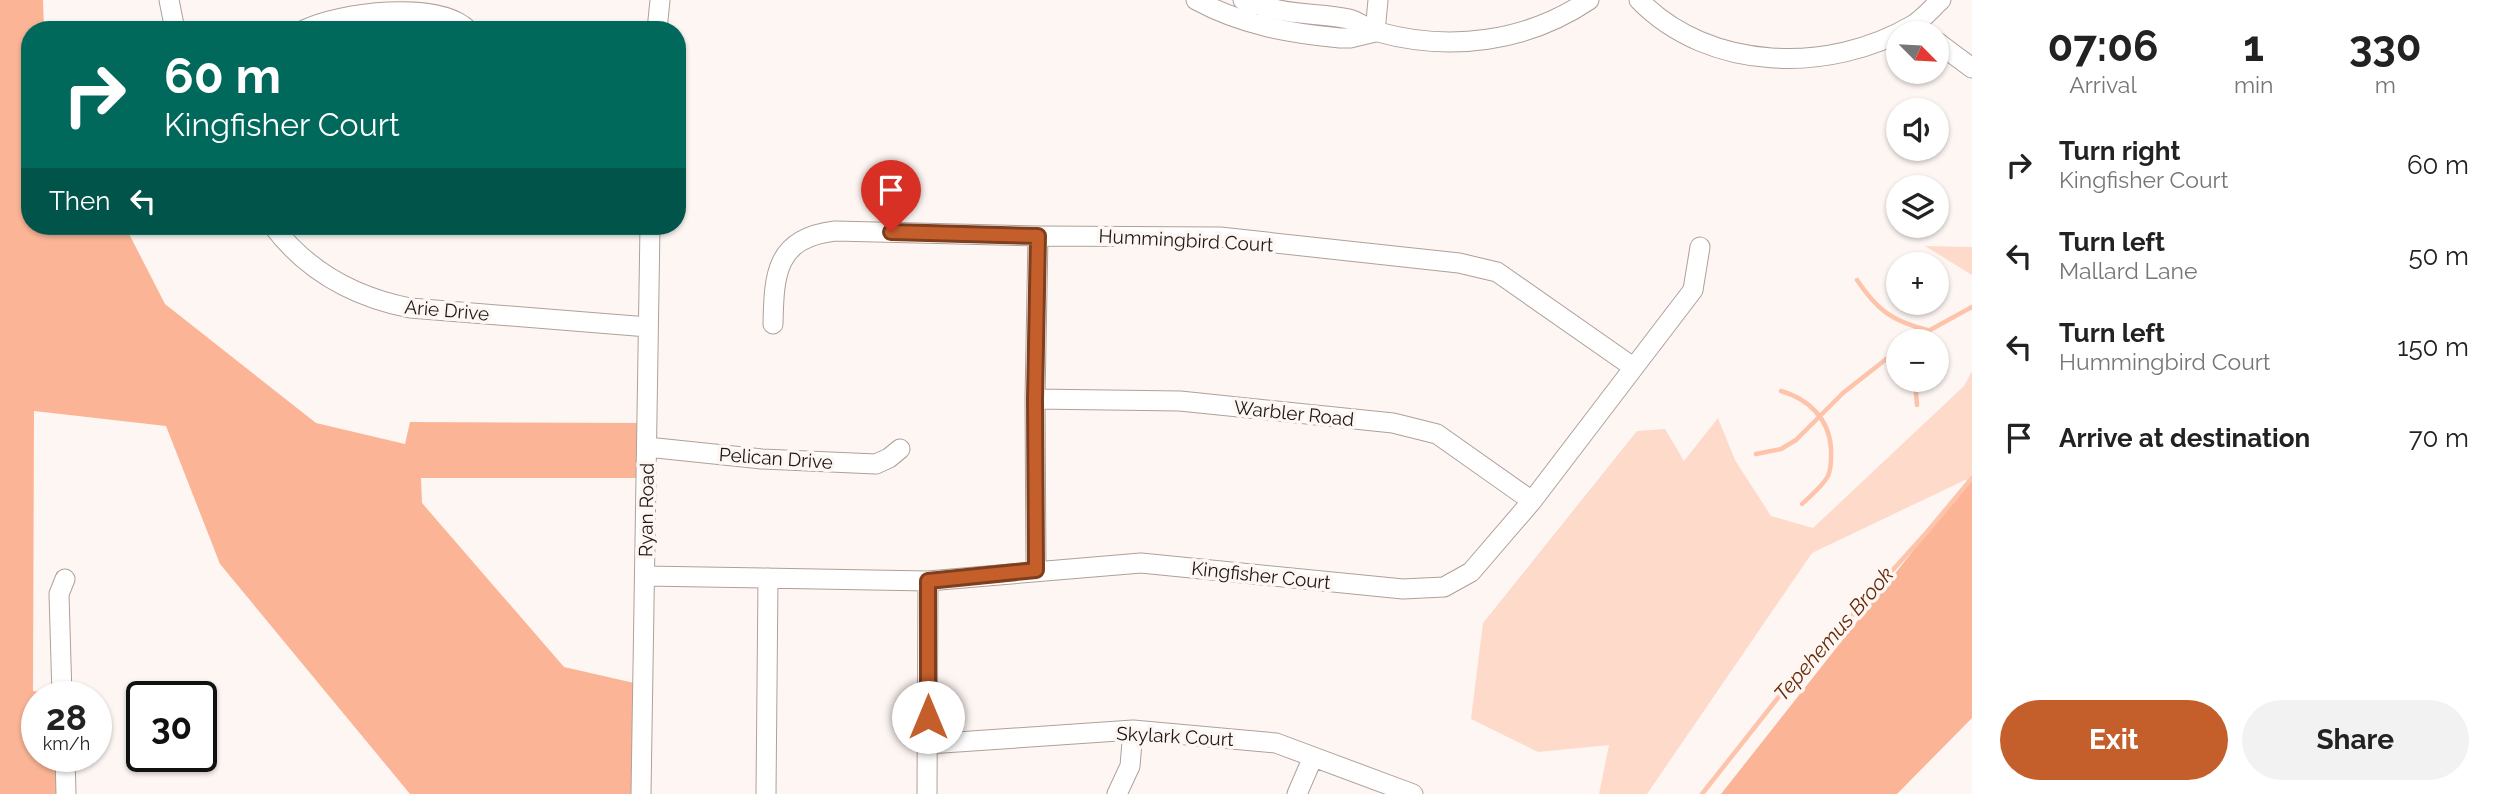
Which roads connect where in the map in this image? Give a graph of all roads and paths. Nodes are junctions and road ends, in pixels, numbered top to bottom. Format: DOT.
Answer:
graph roads {
  1 [pos="169,0"];
  2 [pos="660,0"];
  3 [pos="1196,0"];
  4 [pos="1378,0"];
  5 [pos="1589,0"];
  6 [pos="1639,0"];
  7 [pos="1941,0"];
  8 [pos="1238,6"];
  9 [pos="173,21"];
  10 [pos="321,21"];
  11 [pos="459,21"];
  12 [pos="658,21"];
  13 [pos="1927,21"];
  14 [pos="1375,32"];
  15 [pos="1886,40"];
  16 [pos="1950,52"];
  17 [pos="1972,68"];
  18 [pos="281,235"];
  19 [pos="650,235"];
  20 [pos="1038,236"];
  21 [pos="1700,247"];
  22 [pos="773,324"];
  23 [pos="648,327"];
  24 [pos="1633,367"];
  25 [pos="1035,399"];
  26 [pos="647,447"];
  27 [pos="900,449"];
  28 [pos="1532,501"];
  29 [pos="1036,570"];
  30 [pos="645,576"];
  31 [pos="65,579"];
  32 [pos="768,579"];
  33 [pos="928,581"];
  34 [pos="62,681"];
  35 [pos="1133,730"];
  36 [pos="928,744"];
  37 [pos="1314,757"];
  38 [pos="65,772"];
  39 [pos="66,794"];
  40 [pos="641,794"];
  41 [pos="766,794"];
  42 [pos="927,794"];
  43 [pos="1117,794"];
  44 [pos="1297,794"];
  45 [pos="1413,794"];
  1 -- 9 [label="street"];
  2 -- 12 [label="street"];
  3 -- 8 [label="street"];
  4 -- 14 [label="street"];
  5 -- 14 [label="street"];
  6 -- 15 [label="street"];
  7 -- 13 [label="street"];
  8 -- 14 [label="street"];
  10 -- 11 [label="street"];
  16 -- 17 [label="street"];
  18 -- 23 [label="street, Arie Drive"];
  19 -- 23 [label="street, Ryan Road"];
  20 -- 22 [label="street, Hummingbird Court"];
  20 -- 24 [label="street, Hummingbird Court"];
  20 -- 25 [label="street"];
  21 -- 24 [label="street, Kingfisher Court"];
  23 -- 26 [label="street, Ryan Road"];
  24 -- 28 [label="street, Kingfisher Court"];
  25 -- 28 [label="street, Warbler Road"];
  25 -- 29 [label="street"];
  26 -- 27 [label="street, Pelican Drive"];
  26 -- 30 [label="street, Ryan Road"];
  28 -- 29 [label="street, Kingfisher Court"];
  29 -- 33 [label="street, Kingfisher Court"];
  30 -- 32 [label="street, Kingfisher Court"];
  30 -- 40 [label="street, Ryan Road"];
  31 -- 34 [label="street"];
  32 -- 33 [label="street, Kingfisher Court"];
  32 -- 41 [label="street"];
  33 -- 36 [label="street"];
  35 -- 36 [label="street, Skylark Court"];
  35 -- 37 [label="street, Skylark Court"];
  35 -- 43 [label="street"];
  36 -- 42 [label="street"];
  37 -- 44 [label="street"];
  37 -- 45 [label="street, Skylark Court"];
  38 -- 39 [label="street"];
}
